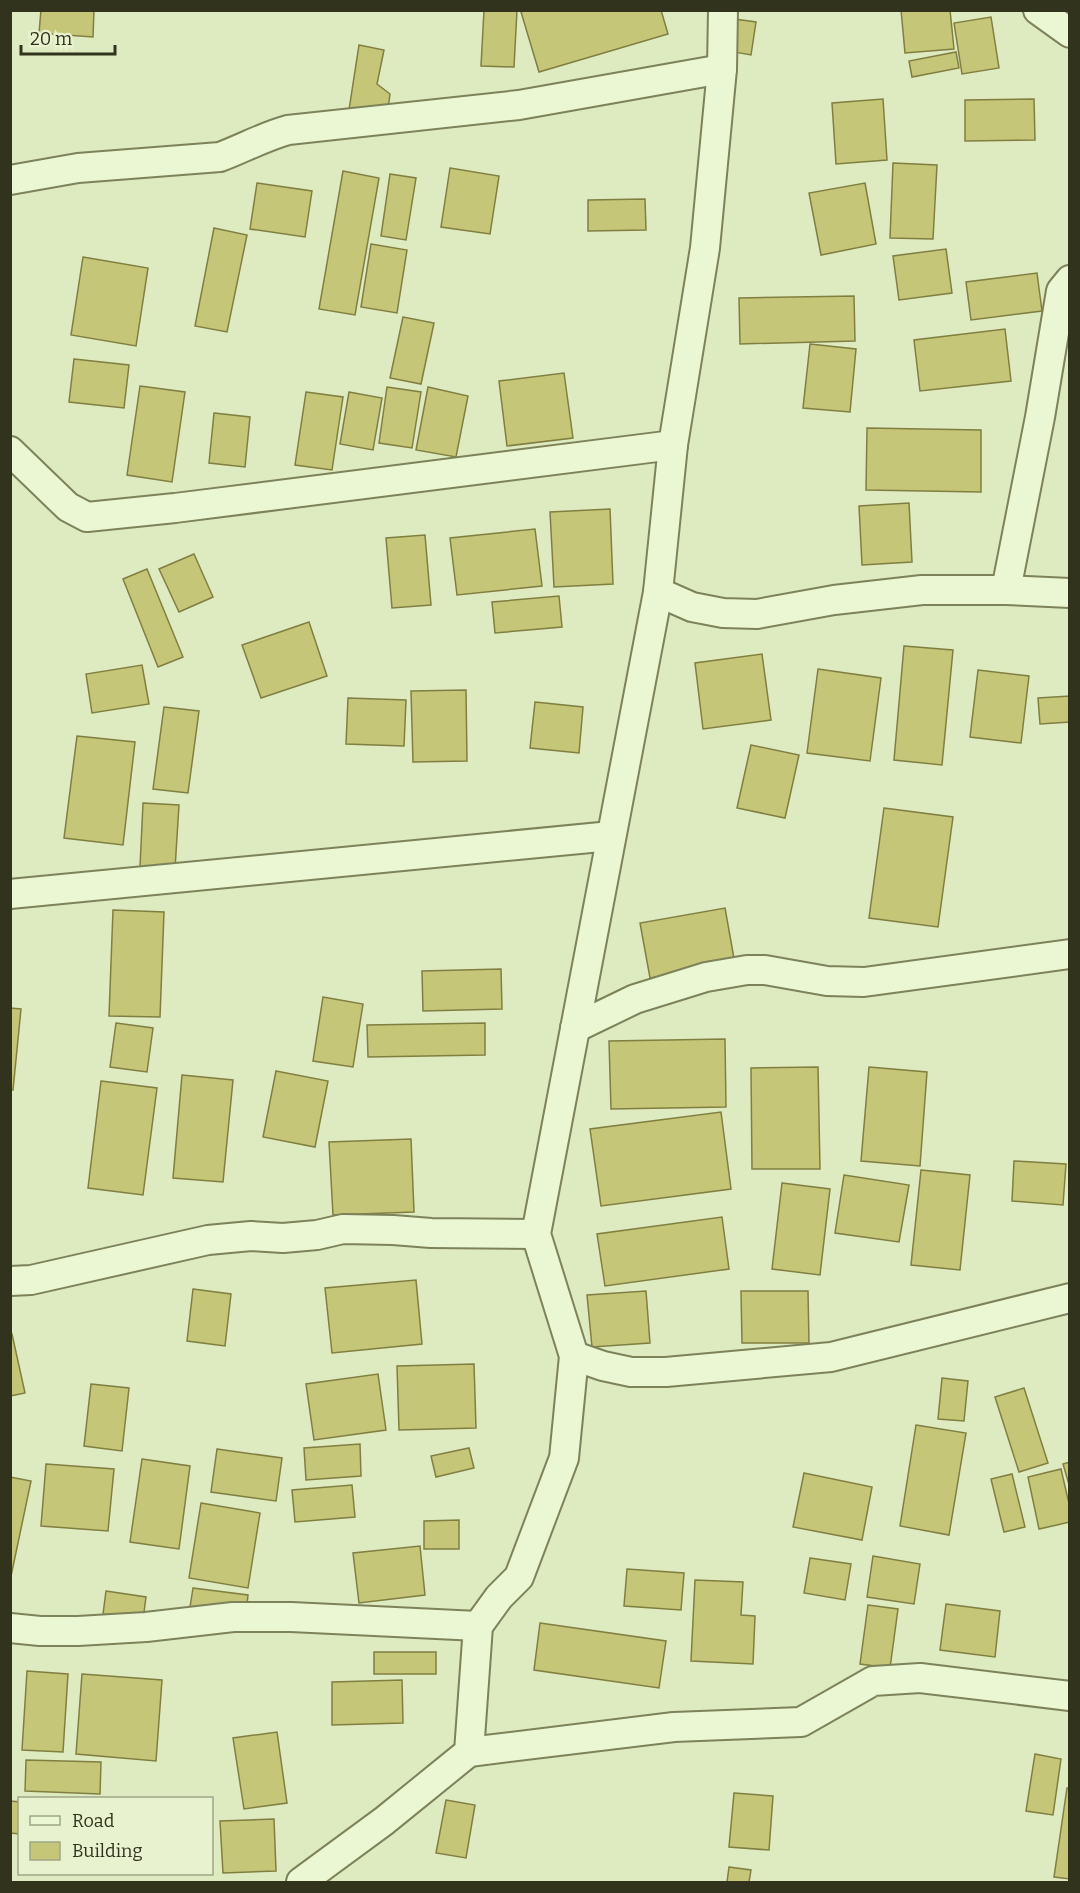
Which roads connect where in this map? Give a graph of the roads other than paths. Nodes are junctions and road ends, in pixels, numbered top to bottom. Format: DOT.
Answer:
graph roads {
  1 [pos="723,10"];
  2 [pos="1038,10"];
  3 [pos="1070,33"];
  4 [pos="722,69"];
  5 [pos="10,180"];
  6 [pos="1070,280"];
  7 [pos="673,445"];
  8 [pos="10,451"];
  9 [pos="1006,590"];
  10 [pos="658,592"];
  11 [pos="1070,593"];
  12 [pos="610,836"];
  13 [pos="10,894"];
  14 [pos="1070,954"];
  15 [pos="575,1028"];
  16 [pos="536,1234"];
  17 [pos="10,1281"];
  18 [pos="1070,1298"];
  19 [pos="574,1356"];
  20 [pos="478,1626"];
  21 [pos="10,1628"];
  22 [pos="1070,1696"];
  23 [pos="469,1752"];
  24 [pos="301,1882"];
  1 -- 4 [label="street"];
  2 -- 3 [label="street"];
  4 -- 5 [label="street"];
  4 -- 7 [label="street"];
  6 -- 9 [label="street"];
  7 -- 8 [label="street"];
  7 -- 10 [label="street"];
  9 -- 10 [label="street"];
  9 -- 11 [label="street"];
  10 -- 12 [label="street"];
  12 -- 13 [label="street"];
  12 -- 15 [label="street"];
  14 -- 15 [label="street"];
  15 -- 16 [label="street"];
  16 -- 17 [label="street"];
  16 -- 19 [label="street"];
  18 -- 19 [label="street"];
  19 -- 20 [label="street"];
  20 -- 21 [label="street"];
  20 -- 23 [label="street"];
  22 -- 23 [label="street"];
  23 -- 24 [label="street"];
}
